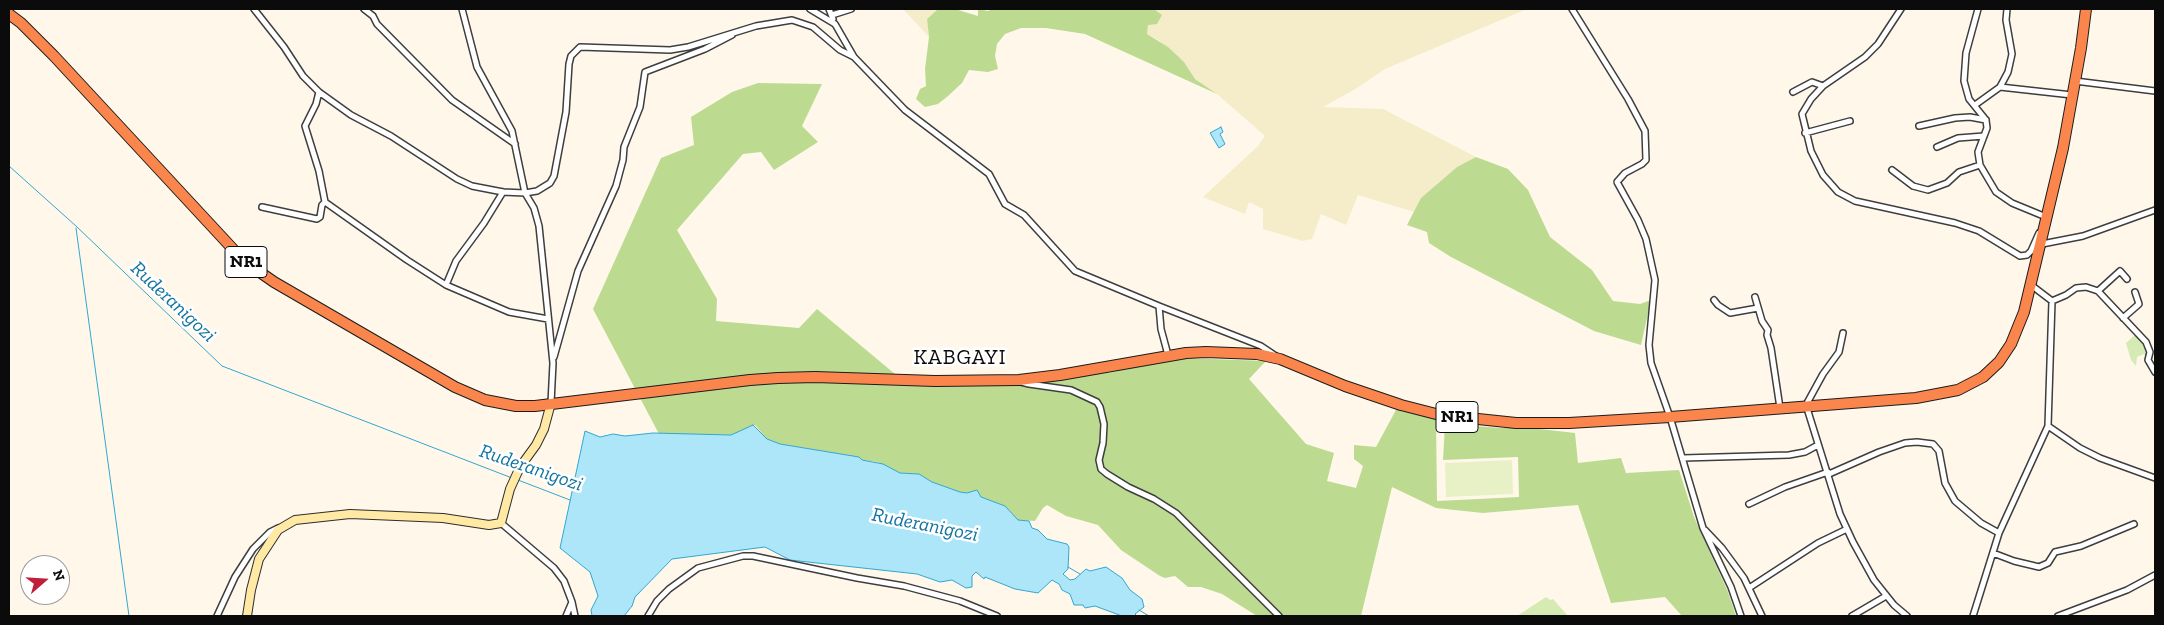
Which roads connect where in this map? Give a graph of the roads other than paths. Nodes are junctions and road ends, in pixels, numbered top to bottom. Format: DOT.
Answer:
graph roads {
  1 [pos="254,9"];
  2 [pos="364,9"];
  3 [pos="462,9"];
  4 [pos="810,9"];
  5 [pos="829,9"];
  6 [pos="851,9"];
  7 [pos="1572,9"];
  8 [pos="1901,9"];
  9 [pos="1978,9"];
  10 [pos="2007,9"];
  11 [pos="2086,9"];
  12 [pos="9,14"];
  13 [pos="832,15"];
  14 [pos="835,24"];
  15 [pos="737,32"];
  16 [pos="854,57"];
  17 [pos="2075,81"];
  18 [pos="1824,86"];
  19 [pos="2000,87"];
  20 [pos="2155,91"];
  21 [pos="319,92"];
  22 [pos="1793,92"];
  23 [pos="2073,95"];
  24 [pos="1975,105"];
  25 [pos="1850,120"];
  26 [pos="1986,120"];
  27 [pos="1919,126"];
  28 [pos="1805,133"];
  29 [pos="1984,136"];
  30 [pos="515,144"];
  31 [pos="1937,147"];
  32 [pos="1980,165"];
  33 [pos="1892,170"];
  34 [pos="503,192"];
  35 [pos="525,193"];
  36 [pos="325,202"];
  37 [pos="262,206"];
  38 [pos="2155,210"];
  39 [pos="2046,221"];
  40 [pos="2042,244"];
  41 [pos="2127,279"];
  42 [pos="446,284"];
  43 [pos="2032,285"];
  44 [pos="2098,291"];
  45 [pos="2135,292"];
  46 [pos="1755,296"];
  47 [pos="1714,300"];
  48 [pos="2052,301"];
  49 [pos="1159,306"];
  50 [pos="1758,308"];
  51 [pos="2123,318"];
  52 [pos="548,319"];
  53 [pos="1843,333"];
  54 [pos="1168,356"];
  55 [pos="1280,359"];
  56 [pos="553,362"];
  57 [pos="2155,372"];
  58 [pos="1019,380"];
  59 [pos="551,403"];
  60 [pos="1806,405"];
  61 [pos="1780,408"];
  62 [pos="1670,417"];
  63 [pos="2048,426"];
  64 [pos="1818,445"];
  65 [pos="1683,458"];
  66 [pos="1828,473"];
  67 [pos="2155,478"];
  68 [pos="1749,504"];
  69 [pos="501,523"];
  70 [pos="2134,524"];
  71 [pos="281,528"];
  72 [pos="1703,528"];
  73 [pos="1847,530"];
  74 [pos="1999,534"];
  75 [pos="1993,553"];
  76 [pos="2155,575"];
  77 [pos="1749,588"];
  78 [pos="1886,596"];
  79 [pos="572,602"];
  80 [pos="217,616"];
  81 [pos="247,616"];
  82 [pos="566,616"];
  83 [pos="575,616"];
  84 [pos="648,616"];
  85 [pos="997,616"];
  86 [pos="1279,616"];
  87 [pos="1742,616"];
  88 [pos="1762,616"];
  89 [pos="1852,616"];
  90 [pos="1907,616"];
  91 [pos="1973,616"];
  92 [pos="2058,616"];
  1 -- 21 [label="street"];
  2 -- 30 [label="street"];
  3 -- 30 [label="street"];
  4 -- 14 [label="street"];
  5 -- 13 [label="street"];
  6 -- 13 [label="street"];
  7 -- 62 [label="street"];
  8 -- 18 [label="street"];
  9 -- 24 [label="street"];
  10 -- 19 [label="street"];
  11 -- 17 [label="highway, NR1"];
  12 -- 59 [label="highway, NR1"];
  13 -- 14 [label="street"];
  14 -- 16 [label="street"];
  15 -- 16 [label="street"];
  15 -- 35 [label="street"];
  15 -- 56 [label="street"];
  16 -- 49 [label="street"];
  17 -- 20 [label="street"];
  17 -- 23 [label="highway, NR1"];
  18 -- 22 [label="street"];
  18 -- 28 [label="street"];
  19 -- 23 [label="street"];
  19 -- 24 [label="street"];
  21 -- 34 [label="street"];
  21 -- 36 [label="street"];
  23 -- 39 [label="highway, NR1"];
  24 -- 26 [label="street"];
  25 -- 28 [label="street"];
  26 -- 27 [label="street"];
  26 -- 29 [label="street"];
  28 -- 39 [label="street"];
  29 -- 31 [label="street"];
  29 -- 32 [label="street"];
  30 -- 35 [label="street"];
  32 -- 33 [label="street"];
  32 -- 39 [label="street"];
  34 -- 35 [label="street"];
  34 -- 42 [label="street"];
  35 -- 52 [label="street"];
  36 -- 37 [label="street"];
  36 -- 42 [label="street"];
  38 -- 40 [label="street"];
  39 -- 40 [label="highway, NR1"];
  40 -- 43 [label="highway, NR1"];
  41 -- 44 [label="street"];
  42 -- 52 [label="street"];
  43 -- 48 [label="street"];
  43 -- 60 [label="highway, NR1"];
  44 -- 48 [label="street"];
  44 -- 51 [label="street"];
  45 -- 51 [label="street"];
  46 -- 50 [label="street"];
  47 -- 50 [label="street"];
  48 -- 63 [label="street"];
  49 -- 54 [label="street"];
  49 -- 55 [label="street"];
  50 -- 61 [label="street"];
  51 -- 57 [label="street"];
  52 -- 56 [label="street"];
  53 -- 60 [label="street"];
  54 -- 55 [label="highway, NR1"];
  54 -- 58 [label="highway, NR1"];
  55 -- 62 [label="highway, NR1"];
  56 -- 59 [label="street"];
  58 -- 59 [label="highway, NR1"];
  58 -- 86 [label="street"];
  59 -- 69 [label="street"];
  60 -- 61 [label="highway, NR1"];
  60 -- 64 [label="street"];
  61 -- 62 [label="highway, NR1"];
  62 -- 65 [label="street"];
  63 -- 67 [label="street"];
  63 -- 74 [label="street"];
  64 -- 65 [label="street"];
  64 -- 66 [label="street"];
  65 -- 72 [label="street"];
  66 -- 68 [label="street"];
  66 -- 73 [label="street"];
  66 -- 74 [label="street"];
  69 -- 71 [label="street"];
  69 -- 79 [label="street"];
  70 -- 75 [label="street"];
  71 -- 80 [label="street"];
  71 -- 81 [label="street"];
  72 -- 77 [label="street"];
  72 -- 87 [label="street"];
  73 -- 77 [label="street"];
  73 -- 78 [label="street"];
  74 -- 75 [label="street"];
  75 -- 91 [label="street"];
  76 -- 92 [label="street"];
  77 -- 88 [label="street"];
  78 -- 89 [label="street"];
  78 -- 90 [label="street"];
  79 -- 82 [label="street"];
  79 -- 83 [label="street"];
  84 -- 85 [label="street"];
}
